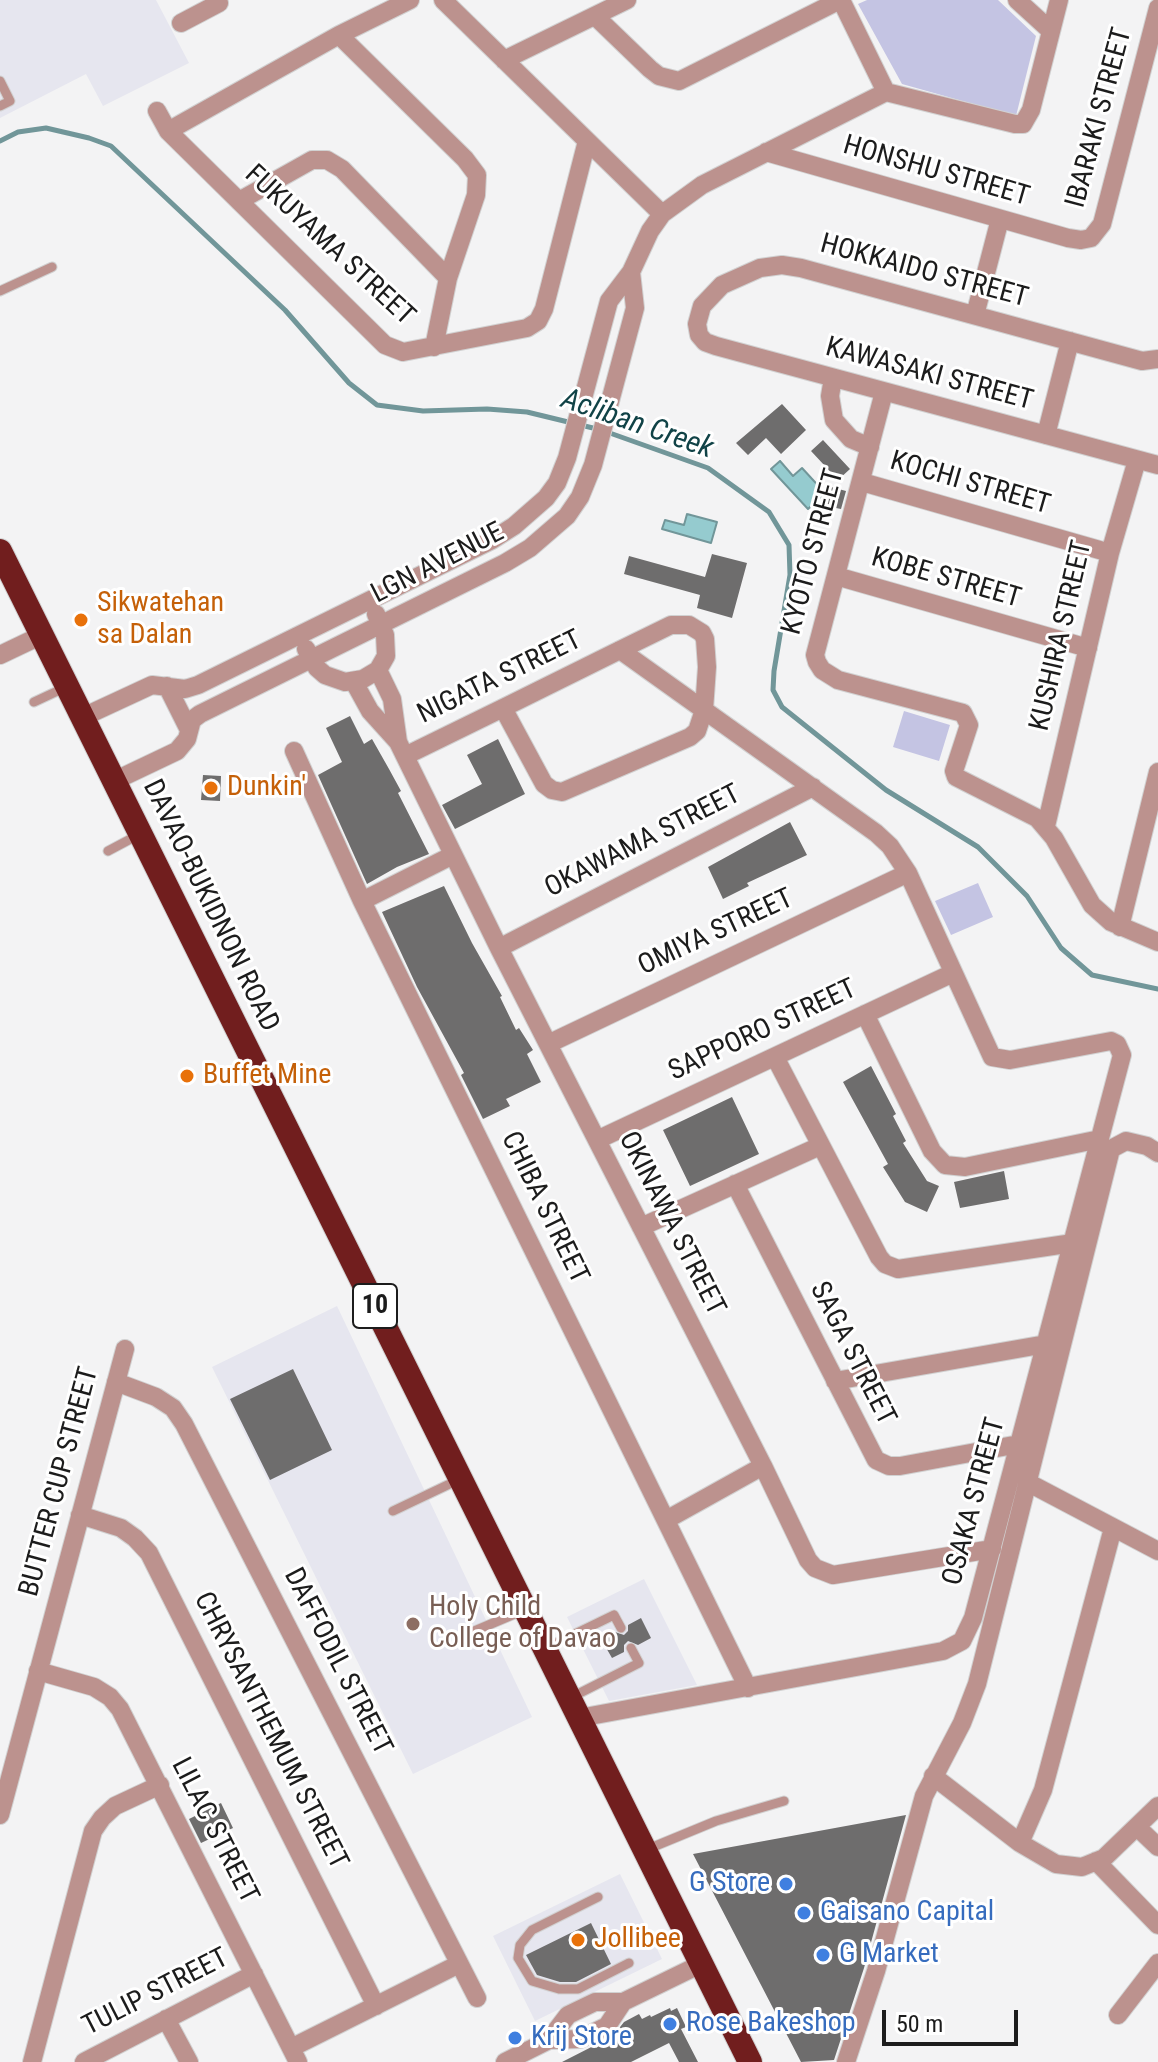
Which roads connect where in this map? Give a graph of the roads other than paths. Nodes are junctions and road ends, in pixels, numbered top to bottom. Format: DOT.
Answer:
graph roads {
  1 [pos="410,0"];
  2 [pos="443,0"];
  3 [pos="627,0"];
  4 [pos="840,0"];
  5 [pos="1017,0"];
  6 [pos="1059,0"];
  7 [pos="1152,0"];
  8 [pos="224,2"];
  9 [pos="1158,7"];
  10 [pos="595,16"];
  11 [pos="181,23"];
  12 [pos="1051,31"];
  13 [pos="339,35"];
  14 [pos="504,60"];
  15 [pos="0,81"];
  16 [pos="886,92"];
  17 [pos="0,106"];
  18 [pos="157,111"];
  19 [pos="168,131"];
  20 [pos="587,141"];
  21 [pos="766,152"];
  22 [pos="239,201"];
  23 [pos="662,214"];
  24 [pos="1000,219"];
  25 [pos="1091,238"];
  26 [pos="52,267"];
  27 [pos="631,272"];
  28 [pos="448,278"];
  29 [pos="0,291"];
  30 [pos="975,315"];
  31 [pos="697,324"];
  32 [pos="1070,341"];
  33 [pos="434,347"];
  34 [pos="1158,359"];
  35 [pos="833,378"];
  36 [pos="884,392"];
  37 [pos="1046,435"];
  38 [pos="870,447"];
  39 [pos="1137,460"];
  40 [pos="1158,465"];
  41 [pos="862,482"];
  42 [pos="557,483"];
  43 [pos="580,497"];
  44 [pos="479,546"];
  45 [pos="0,551"];
  46 [pos="1110,553"];
  47 [pos="492,570"];
  48 [pos="836,576"];
  49 [pos="369,601"];
  50 [pos="381,625"];
  51 [pos="42,635"];
  52 [pos="300,635"];
  53 [pos="1088,648"];
  54 [pos="620,650"];
  55 [pos="0,655"];
  56 [pos="312,659"];
  57 [pos="378,670"];
  58 [pos="354,682"];
  59 [pos="67,686"];
  60 [pos="167,686"];
  61 [pos="34,702"];
  62 [pos="503,708"];
  63 [pos="704,710"];
  64 [pos="83,717"];
  65 [pos="189,730"];
  66 [pos="401,749"];
  67 [pos="294,751"];
  68 [pos="1158,772"];
  69 [pos="114,781"];
  70 [pos="813,787"];
  71 [pos="1046,826"];
  72 [pos="140,834"];
  73 [pos="108,851"];
  74 [pos="453,855"];
  75 [pos="908,873"];
  76 [pos="362,901"];
  77 [pos="1120,927"];
  78 [pos="1158,942"];
  79 [pos="499,948"];
  80 [pos="953,973"];
  81 [pos="865,1014"];
  82 [pos="548,1044"];
  83 [pos="775,1057"];
  84 [pos="1100,1139"];
  85 [pos="597,1140"];
  86 [pos="820,1146"];
  87 [pos="1158,1153"];
  88 [pos="735,1184"];
  89 [pos="641,1227"];
  90 [pos="1073,1243"];
  91 [pos="1046,1344"];
  92 [pos="125,1349"];
  93 [pos="835,1381"];
  94 [pos="116,1382"];
  95 [pos="1019,1444"];
  96 [pos="763,1466"];
  97 [pos="460,1478"];
  98 [pos="1027,1482"];
  99 [pos="393,1511"];
  100 [pos="80,1515"];
  101 [pos="666,1520"];
  102 [pos="1113,1528"];
  103 [pos="992,1549"];
  104 [pos="1158,1551"];
  105 [pos="525,1609"];
  106 [pos="621,1628"];
  107 [pos="472,1632"];
  108 [pos="631,1648"];
  109 [pos="545,1649"];
  110 [pos="38,1671"];
  111 [pos="748,1688"];
  112 [pos="574,1708"];
  113 [pos="933,1776"];
  114 [pos="160,1785"];
  115 [pos="784,1801"];
  116 [pos="1158,1806"];
  117 [pos="0,1815"];
  118 [pos="1137,1827"];
  119 [pos="1020,1843"];
  120 [pos="1158,1847"];
  121 [pos="645,1851"];
  122 [pos="1096,1861"];
  123 [pos="598,1897"];
  124 [pos="1158,1925"];
  125 [pos="629,1963"];
  126 [pos="1158,1963"];
  127 [pos="459,1964"];
  128 [pos="701,1964"];
  129 [pos="254,1974"];
  130 [pos="477,1998"];
  131 [pos="623,2002"];
  132 [pos="376,2006"];
  133 [pos="1118,2015"];
  134 [pos="166,2019"];
  135 [pos="549,2040"];
  136 [pos="294,2055"];
  137 [pos="32,2062"];
  138 [pos="84,2062"];
  139 [pos="189,2062"];
  140 [pos="505,2062"];
  141 [pos="750,2062"];
  142 [pos="846,2062"];
  1 -- 13 [label="street"];
  2 -- 14 [label="street"];
  3 -- 10 [label="street"];
  4 -- 10 [label="street"];
  4 -- 16 [label="street"];
  5 -- 12 [label="street"];
  6 -- 12 [label="street"];
  7 -- 9 [label="street"];
  8 -- 11 [label="street"];
  9 -- 25 [label="street, IBARAKI STREET"];
  10 -- 14 [label="street"];
  12 -- 16 [label="street"];
  13 -- 19 [label="street"];
  13 -- 28 [label="street"];
  14 -- 20 [label="street"];
  15 -- 17 [label="lane"];
  16 -- 21 [label="street, LGN AVENUE"];
  18 -- 19 [label="street, FUKUYAMA STREET"];
  19 -- 22 [label="street, FUKUYAMA STREET"];
  20 -- 23 [label="street"];
  20 -- 33 [label="street, FUKUYAMA STREET"];
  21 -- 23 [label="street, LGN AVENUE"];
  21 -- 24 [label="street, HONSHU STREET"];
  22 -- 28 [label="street"];
  22 -- 33 [label="street, FUKUYAMA STREET"];
  23 -- 27 [label="street, LGN AVENUE"];
  24 -- 25 [label="street, HONSHU STREET"];
  24 -- 30 [label="street"];
  26 -- 29 [label="lane"];
  27 -- 42 [label="street, LGN AVENUE"];
  27 -- 43 [label="street, LGN AVENUE"];
  28 -- 33 [label="street"];
  30 -- 31 [label="street, HOKKAIDO STREET"];
  30 -- 32 [label="street, HOKKAIDO STREET"];
  31 -- 35 [label="street, KAWASAKI STREET"];
  32 -- 34 [label="street, HOKKAIDO STREET"];
  32 -- 37 [label="street"];
  35 -- 36 [label="street, KAWASAKI STREET"];
  35 -- 38 [label="street"];
  36 -- 37 [label="street, KAWASAKI STREET"];
  36 -- 38 [label="street, KYOTO STREET"];
  37 -- 39 [label="street, KAWASAKI STREET"];
  38 -- 41 [label="street, KYOTO STREET"];
  39 -- 40 [label="street, KAWASAKI STREET"];
  39 -- 46 [label="street, KUSHIRA STREET"];
  41 -- 46 [label="street, KOCHI STREET"];
  41 -- 48 [label="street, KYOTO STREET"];
  42 -- 43 [label="street"];
  42 -- 44 [label="street, LGN AVENUE"];
  43 -- 47 [label="street, LGN AVENUE"];
  44 -- 47 [label="street"];
  44 -- 49 [label="street, LGN AVENUE"];
  45 -- 51 [label="highway, DAVAO-BUKIDNON ROAD / 10"];
  46 -- 53 [label="street, KUSHIRA STREET"];
  47 -- 50 [label="street, LGN AVENUE"];
  48 -- 53 [label="street, KOBE STREET"];
  48 -- 71 [label="street, KYOTO STREET"];
  49 -- 50 [label="street"];
  49 -- 52 [label="street, LGN AVENUE"];
  50 -- 56 [label="street, LGN AVENUE"];
  50 -- 57 [label="street"];
  51 -- 55 [label="street"];
  51 -- 59 [label="highway, DAVAO-BUKIDNON ROAD / 10"];
  52 -- 56 [label="street"];
  52 -- 60 [label="street, LGN AVENUE"];
  53 -- 71 [label="street, KUSHIRA STREET"];
  54 -- 62 [label="street, NIGATA STREET"];
  54 -- 63 [label="street"];
  54 -- 63 [label="street, NIGATA STREET"];
  56 -- 58 [label="street"];
  56 -- 65 [label="street, LGN AVENUE"];
  57 -- 58 [label="street"];
  57 -- 66 [label="street"];
  58 -- 66 [label="street"];
  59 -- 61 [label="lane"];
  59 -- 64 [label="highway, DAVAO-BUKIDNON ROAD / 10"];
  60 -- 64 [label="street, LGN AVENUE"];
  60 -- 65 [label="street"];
  62 -- 63 [label="street"];
  62 -- 66 [label="street, NIGATA STREET"];
  63 -- 70 [label="street"];
  64 -- 69 [label="highway, DAVAO-BUKIDNON ROAD / 10"];
  65 -- 69 [label="street, LGN AVENUE"];
  66 -- 74 [label="street, OKINAWA STREET"];
  67 -- 76 [label="street, CHIBA STREET"];
  68 -- 77 [label="street"];
  69 -- 72 [label="highway, DAVAO-BUKIDNON ROAD / 10"];
  70 -- 75 [label="street"];
  70 -- 79 [label="street, OKAWAMA STREET"];
  71 -- 77 [label="street, KYOTO STREET"];
  72 -- 73 [label="lane"];
  72 -- 97 [label="highway, DAVAO-BUKIDNON ROAD / 10"];
  74 -- 76 [label="street"];
  74 -- 79 [label="street, OKINAWA STREET"];
  75 -- 80 [label="street"];
  75 -- 82 [label="street, OMIYA STREET"];
  76 -- 101 [label="street, CHIBA STREET"];
  77 -- 78 [label="street, KYOTO STREET"];
  79 -- 82 [label="street, OKINAWA STREET"];
  80 -- 81 [label="street, SAPPORO STREET"];
  80 -- 84 [label="street, OSAKA STREET"];
  81 -- 83 [label="street, SAPPORO STREET"];
  81 -- 84 [label="street"];
  82 -- 85 [label="street, OKINAWA STREET"];
  83 -- 85 [label="street, SAPPORO STREET"];
  83 -- 86 [label="street"];
  84 -- 90 [label="street, OSAKA STREET"];
  85 -- 89 [label="street, OKINAWA STREET"];
  86 -- 88 [label="street"];
  86 -- 90 [label="street"];
  87 -- 98 [label="street"];
  88 -- 89 [label="street"];
  88 -- 93 [label="street, SAGA STREET"];
  89 -- 96 [label="street, OKINAWA STREET"];
  90 -- 91 [label="street, OSAKA STREET"];
  91 -- 93 [label="street"];
  91 -- 95 [label="street, OSAKA STREET"];
  92 -- 94 [label="street, BUTTER CUP STREET"];
  93 -- 95 [label="street, SAGA STREET"];
  94 -- 100 [label="street, BUTTER CUP STREET"];
  94 -- 127 [label="street, DAFFODIL STREET"];
  95 -- 103 [label="street, OSAKA STREET"];
  96 -- 101 [label="street"];
  96 -- 103 [label="street, OKINAWA STREET"];
  97 -- 99 [label="lane"];
  97 -- 105 [label="highway, DAVAO-BUKIDNON ROAD / 10"];
  98 -- 102 [label="street"];
  98 -- 113 [label="street"];
  100 -- 110 [label="street, BUTTER CUP STREET"];
  100 -- 132 [label="street, CHRYSANTHEMUM STREET"];
  101 -- 111 [label="street, CHIBA STREET"];
  102 -- 104 [label="street"];
  102 -- 119 [label="street"];
  103 -- 111 [label="street, OSAKA STREET"];
  105 -- 107 [label="lane"];
  105 -- 109 [label="highway, DAVAO-BUKIDNON ROAD / 10"];
  106 -- 109 [label="lane"];
  108 -- 112 [label="lane"];
  109 -- 112 [label="highway, DAVAO-BUKIDNON ROAD / 10"];
  110 -- 114 [label="street, LILAC STREET"];
  110 -- 117 [label="street, BUTTER CUP STREET"];
  111 -- 112 [label="street, OSAKA STREET"];
  112 -- 121 [label="highway, DAVAO-BUKIDNON ROAD / 10"];
  113 -- 119 [label="street"];
  113 -- 142 [label="street"];
  114 -- 129 [label="street, LILAC STREET"];
  114 -- 137 [label="street"];
  115 -- 121 [label="lane"];
  116 -- 118 [label="street"];
  118 -- 120 [label="street"];
  118 -- 122 [label="street"];
  119 -- 122 [label="street"];
  121 -- 128 [label="highway, DAVAO-BUKIDNON ROAD / 10"];
  122 -- 124 [label="street"];
  123 -- 125 [label="lane"];
  126 -- 133 [label="street"];
  127 -- 130 [label="street, DAFFODIL STREET"];
  127 -- 132 [label="street"];
  128 -- 131 [label="street"];
  128 -- 141 [label="highway, DAVAO-BUKIDNON ROAD / 10"];
  129 -- 134 [label="street, TULIP STREET"];
  129 -- 136 [label="street, LILAC STREET"];
  131 -- 135 [label="street"];
  131 -- 135 [label="street"];
  132 -- 136 [label="street"];
  134 -- 138 [label="street, TULIP STREET"];
  134 -- 139 [label="street"];
  135 -- 140 [label="street"];
}
